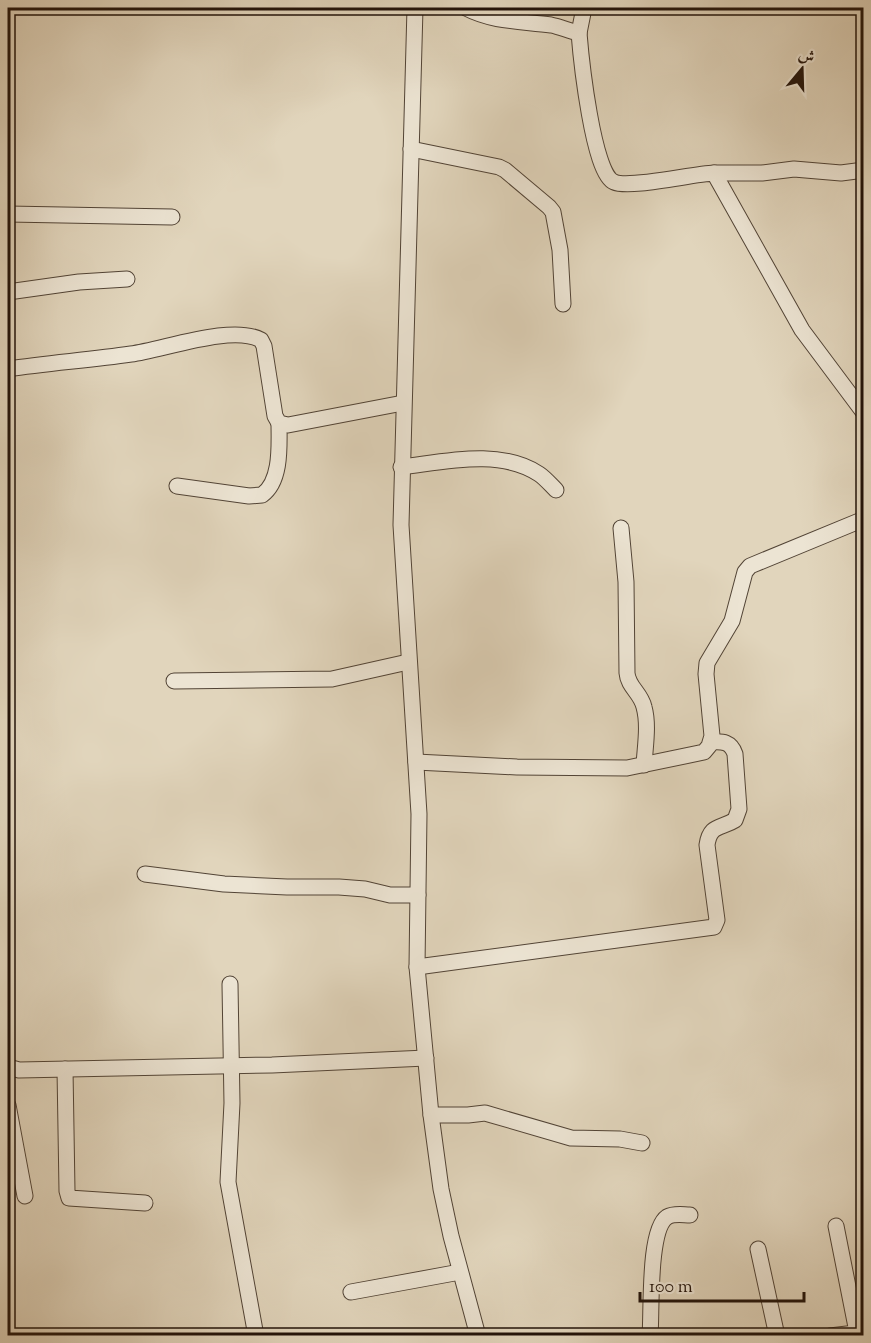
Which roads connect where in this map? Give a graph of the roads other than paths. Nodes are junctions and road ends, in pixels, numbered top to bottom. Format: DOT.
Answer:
graph roads {
  1 [pos="415,8"];
  2 [pos="466,8"];
  3 [pos="584,8"];
  4 [pos="579,33"];
  5 [pos="411,148"];
  6 [pos="864,171"];
  7 [pos="714,174"];
  8 [pos="8,214"];
  9 [pos="172,217"];
  10 [pos="127,279"];
  11 [pos="8,292"];
  12 [pos="563,304"];
  13 [pos="8,369"];
  14 [pos="857,394"];
  15 [pos="403,403"];
  16 [pos="864,413"];
  17 [pos="279,423"];
  18 [pos="401,467"];
  19 [pos="177,486"];
  20 [pos="556,490"];
  21 [pos="864,519"];
  22 [pos="621,528"];
  23 [pos="408,662"];
  24 [pos="174,681"];
  25 [pos="711,741"];
  26 [pos="416,762"];
  27 [pos="644,765"];
  28 [pos="145,874"];
  29 [pos="418,895"];
  30 [pos="417,967"];
  31 [pos="230,984"];
  32 [pos="426,1058"];
  33 [pos="232,1066"];
  34 [pos="8,1067"];
  35 [pos="65,1069"];
  36 [pos="8,1105"];
  37 [pos="431,1115"];
  38 [pos="642,1143"];
  39 [pos="25,1196"];
  40 [pos="145,1203"];
  41 [pos="690,1215"];
  42 [pos="836,1226"];
  43 [pos="758,1249"];
  44 [pos="460,1272"];
  45 [pos="351,1292"];
  46 [pos="860,1332"];
  47 [pos="256,1335"];
  48 [pos="478,1335"];
  49 [pos="650,1335"];
  50 [pos="777,1335"];
  51 [pos="830,1335"];
  1 -- 5 [label="street"];
  2 -- 4 [label="street"];
  3 -- 4 [label="street"];
  4 -- 7 [label="street"];
  5 -- 12 [label="street"];
  5 -- 15 [label="street"];
  6 -- 7 [label="street"];
  7 -- 14 [label="street"];
  8 -- 9 [label="street"];
  10 -- 11 [label="street"];
  13 -- 17 [label="street"];
  14 -- 16 [label="street"];
  15 -- 17 [label="street"];
  15 -- 18 [label="street"];
  17 -- 19 [label="street"];
  18 -- 20 [label="street"];
  18 -- 23 [label="street"];
  21 -- 25 [label="street"];
  22 -- 27 [label="street"];
  23 -- 24 [label="street"];
  23 -- 26 [label="street"];
  25 -- 27 [label="street"];
  25 -- 30 [label="street"];
  26 -- 27 [label="street"];
  26 -- 29 [label="street"];
  28 -- 29 [label="street"];
  29 -- 30 [label="street"];
  30 -- 32 [label="street"];
  31 -- 33 [label="street"];
  32 -- 33 [label="street"];
  32 -- 37 [label="street"];
  33 -- 35 [label="street"];
  33 -- 47 [label="street"];
  34 -- 35 [label="street"];
  35 -- 40 [label="street"];
  36 -- 39 [label="street"];
  37 -- 38 [label="street"];
  37 -- 44 [label="street"];
  41 -- 49 [label="street"];
  42 -- 46 [label="street"];
  43 -- 50 [label="street"];
  44 -- 45 [label="street"];
  44 -- 48 [label="street"];
  46 -- 51 [label="street"];
}
